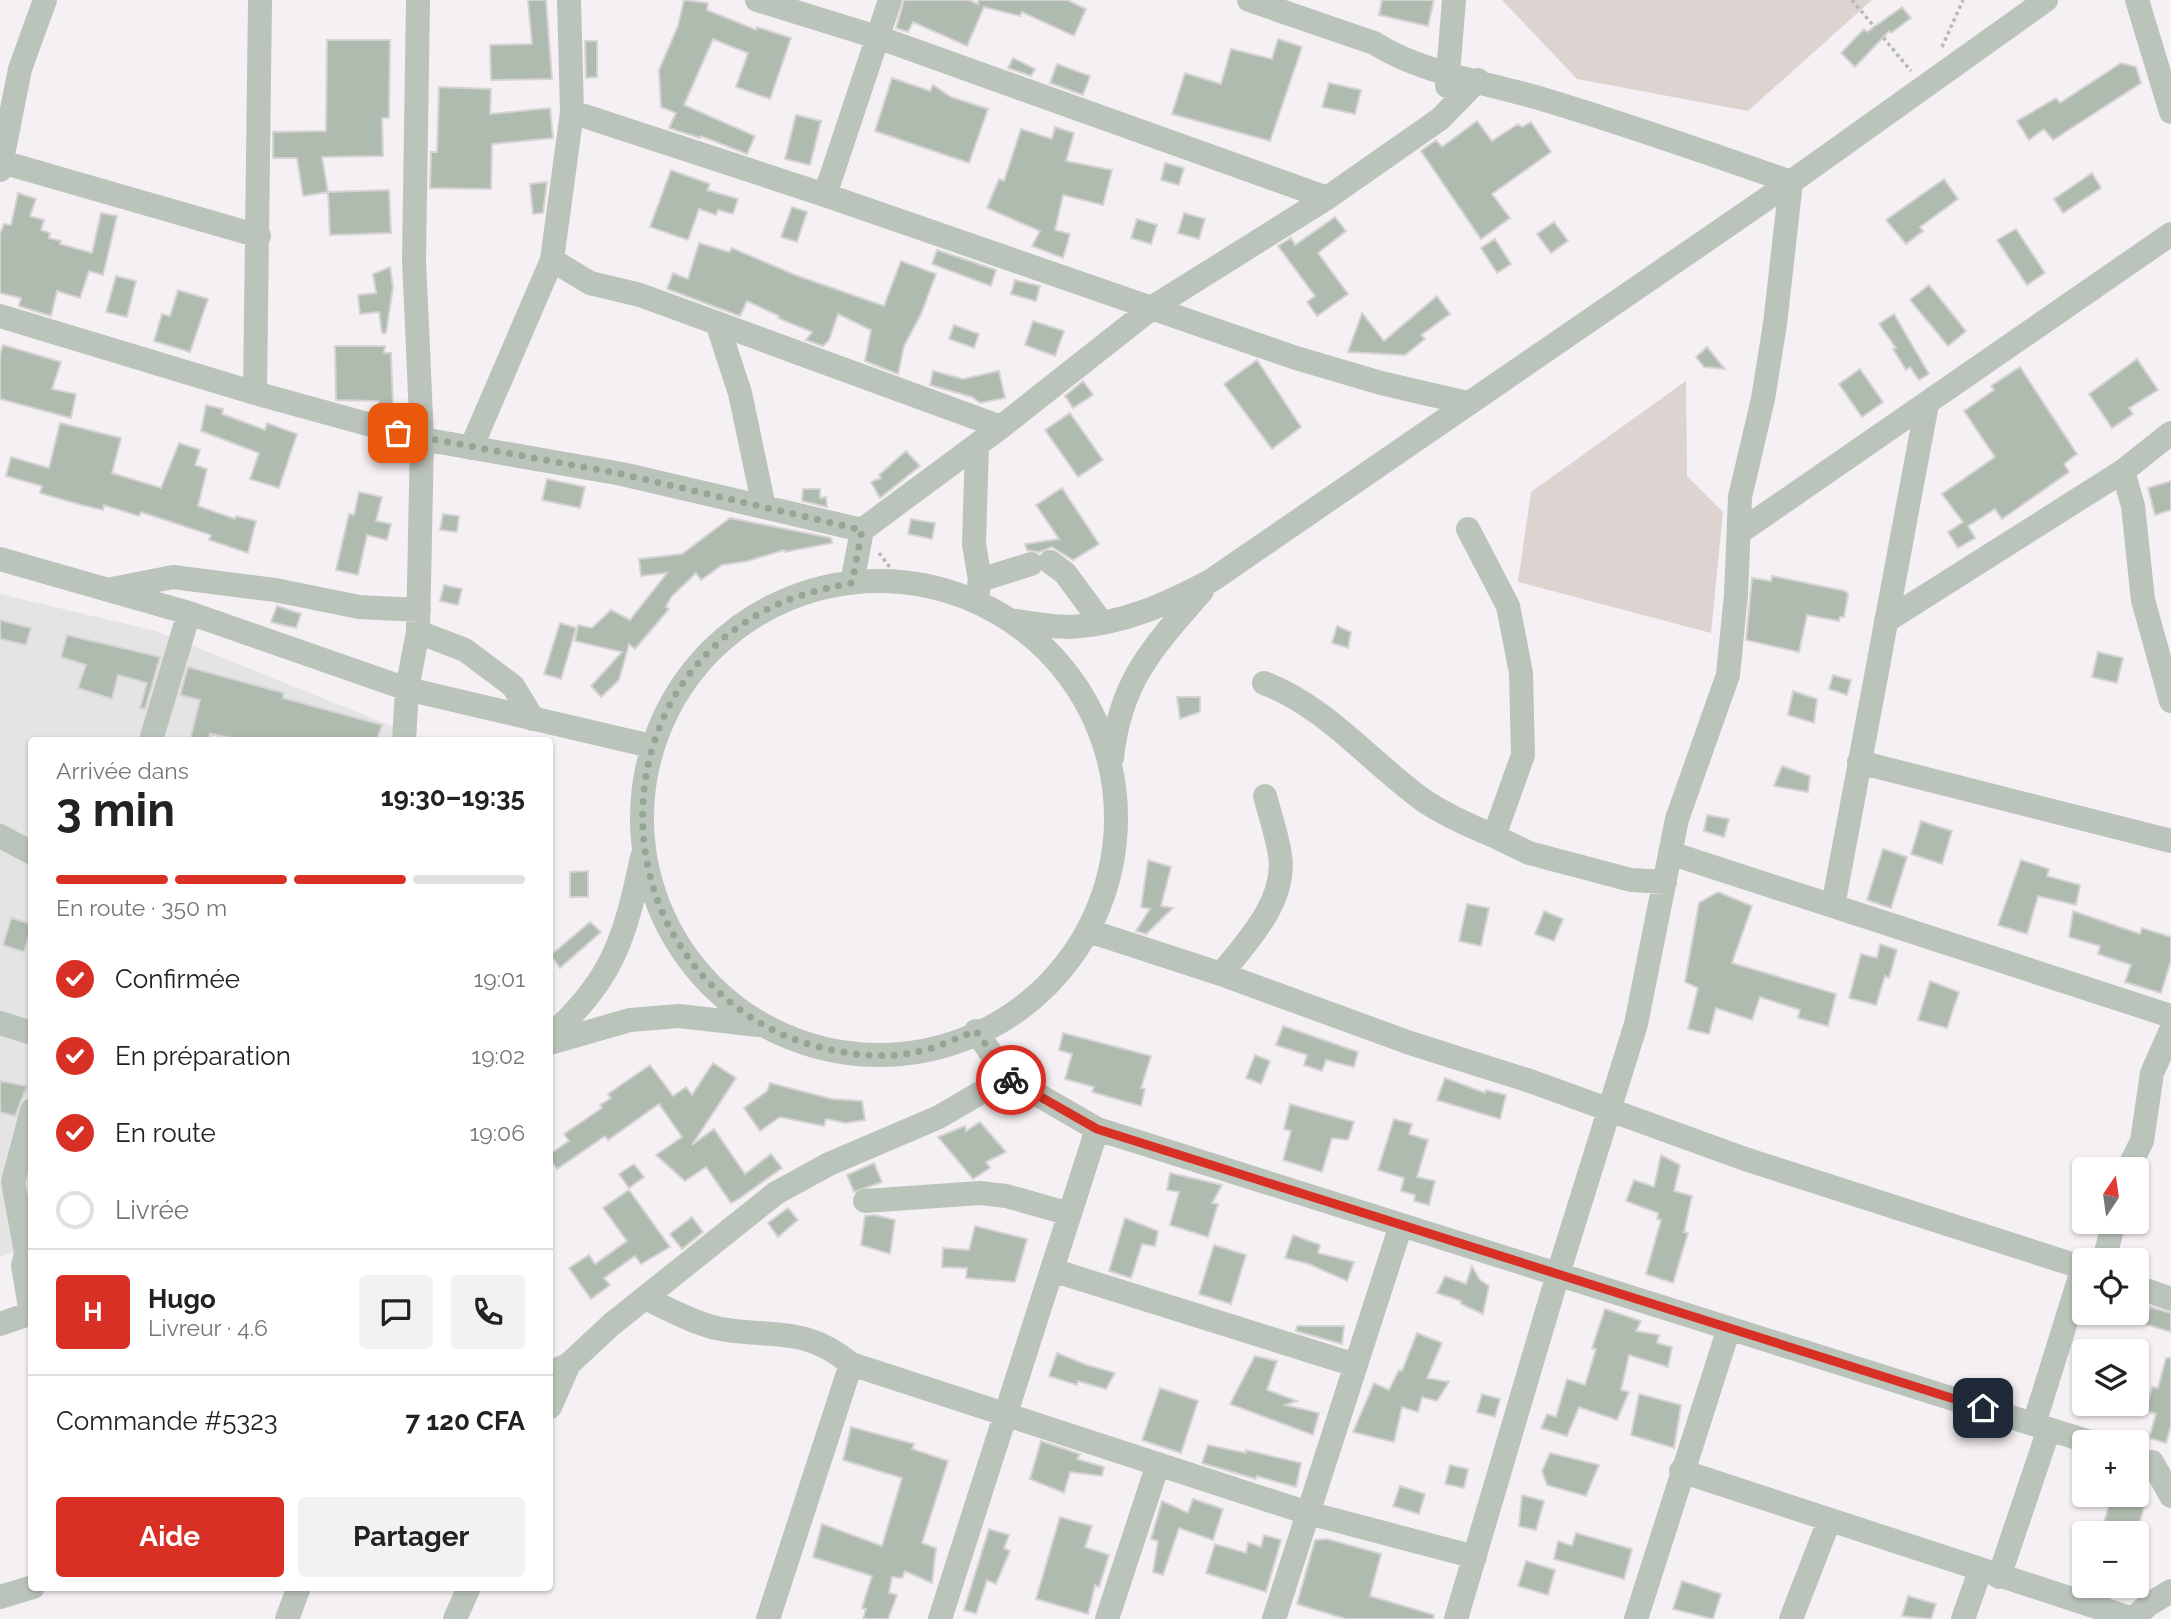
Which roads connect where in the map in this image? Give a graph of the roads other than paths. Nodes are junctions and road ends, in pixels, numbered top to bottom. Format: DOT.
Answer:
graph roads {
  1 [pos="45,0"];
  2 [pos="260,0"];
  3 [pos="418,0"];
  4 [pos="569,0"];
  5 [pos="757,0"];
  6 [pos="890,0"];
  7 [pos="1249,0"];
  8 [pos="1454,0"];
  9 [pos="2046,0"];
  10 [pos="2137,0"];
  11 [pos="1280,5"];
  12 [pos="880,38"];
  13 [pos="1450,73"];
  14 [pos="1478,80"];
  15 [pos="572,112"];
  16 [pos="2171,113"];
  17 [pos="1440,119"];
  18 [pos="1,166"];
  19 [pos="1791,182"];
  20 [pos="825,195"];
  21 [pos="1327,198"];
  22 [pos="2171,234"];
  23 [pos="259,236"];
  24 [pos="552,260"];
  25 [pos="1153,307"];
  26 [pos="0,316"];
  27 [pos="716,323"];
  28 [pos="255,393"];
  29 [pos="1467,403"];
  30 [pos="1927,404"];
  31 [pos="1001,427"];
  32 [pos="2171,433"];
  33 [pos="422,439"];
  34 [pos="977,445"];
  35 [pos="471,448"];
  36 [pos="2123,471"];
  37 [pos="764,507"];
  38 [pos="1468,528"];
  39 [pos="862,530"];
  40 [pos="1740,532"];
  41 [pos="0,559"];
  42 [pos="1212,580"];
  43 [pos="852,583"];
  44 [pos="109,590"];
  45 [pos="978,591"];
  46 [pos="189,613"];
  47 [pos="418,621"];
  48 [pos="1010,621"];
  49 [pos="1886,621"];
  50 [pos="1102,623"];
  51 [pos="2161,629"];
  52 [pos="1264,683"];
  53 [pos="2170,687"];
  54 [pos="407,689"];
  55 [pos="533,719"];
  56 [pos="152,737"];
  57 [pos="404,737"];
  58 [pos="651,746"];
  59 [pos="1859,762"];
  60 [pos="1111,766"];
  61 [pos="1265,796"];
  62 [pos="0,836"];
  63 [pos="1494,836"];
  64 [pos="2171,841"];
  65 [pos="28,851"];
  66 [pos="643,853"];
  67 [pos="1670,853"];
  68 [pos="1665,882"];
  69 [pos="1833,906"];
  70 [pos="1089,931"];
  71 [pos="1221,974"];
  72 [pos="2171,1016"];
  73 [pos="0,1023"];
  74 [pos="765,1026"];
  75 [pos="2171,1030"];
  76 [pos="976,1031"];
  77 [pos="28,1032"];
  78 [pos="553,1033"];
  79 [pos="553,1042"];
  80 [pos="1006,1077"];
  81 [pos="1609,1112"];
  82 [pos="28,1125"];
  83 [pos="1097,1129"];
  84 [pos="2134,1157"];
  85 [pos="865,1201"];
  86 [pos="1070,1214"];
  87 [pos="1401,1224"];
  88 [pos="2072,1263"];
  89 [pos="1052,1270"];
  90 [pos="1558,1274"];
  91 [pos="2149,1291"];
  92 [pos="28,1295"];
  93 [pos="646,1298"];
  94 [pos="2171,1299"];
  95 [pos="2072,1311"];
  96 [pos="28,1314"];
  97 [pos="0,1324"];
  98 [pos="1729,1328"];
  99 [pos="851,1364"];
  100 [pos="1355,1365"];
  101 [pos="559,1368"];
  102 [pos="553,1394"];
  103 [pos="1007,1414"];
  104 [pos="2041,1426"];
  105 [pos="2072,1436"];
  106 [pos="2153,1462"];
  107 [pos="1158,1464"];
  108 [pos="1681,1471"];
  109 [pos="2171,1496"];
  110 [pos="1308,1513"];
  111 [pos="1829,1521"];
  112 [pos="1475,1556"];
  113 [pos="1989,1574"];
  114 [pos="28,1589"];
  115 [pos="298,1591"];
  116 [pos="467,1591"];
  117 [pos="2171,1591"];
  118 [pos="0,1597"];
  119 [pos="287,1619"];
  120 [pos="456,1619"];
  121 [pos="768,1619"];
  122 [pos="940,1619"];
  123 [pos="1107,1619"];
  124 [pos="1274,1619"];
  125 [pos="1457,1619"];
  126 [pos="1636,1619"];
  127 [pos="1791,1619"];
  128 [pos="1963,1619"];
  129 [pos="2133,1619"];
  1 -- 18 [label="street"];
  2 -- 23 [label="street"];
  3 -- 33 [label="street"];
  4 -- 15 [label="street"];
  5 -- 12 [label="street"];
  6 -- 12 [label="street"];
  7 -- 11 [label="street"];
  8 -- 13 [label="street"];
  9 -- 19 [label="street"];
  10 -- 16 [label="street"];
  11 -- 13 [label="street"];
  12 -- 20 [label="street"];
  12 -- 21 [label="street"];
  13 -- 14 [label="street"];
  13 -- 17 [label="street"];
  14 -- 17 [label="street"];
  14 -- 19 [label="street"];
  15 -- 20 [label="street"];
  15 -- 24 [label="street"];
  17 -- 21 [label="street"];
  18 -- 23 [label="street"];
  19 -- 29 [label="street"];
  19 -- 40 [label="street"];
  20 -- 25 [label="street"];
  21 -- 25 [label="street"];
  22 -- 30 [label="street"];
  23 -- 28 [label="street"];
  24 -- 27 [label="street"];
  24 -- 35 [label="street"];
  25 -- 29 [label="street"];
  25 -- 31 [label="street"];
  26 -- 28 [label="street"];
  27 -- 31 [label="street"];
  27 -- 37 [label="street"];
  28 -- 33 [label="street"];
  29 -- 42 [label="street"];
  30 -- 40 [label="street"];
  30 -- 49 [label="street"];
  31 -- 34 [label="street"];
  32 -- 36 [label="street"];
  33 -- 35 [label="street"];
  33 -- 47 [label="street"];
  34 -- 39 [label="street"];
  34 -- 45 [label="street"];
  35 -- 37 [label="street"];
  36 -- 49 [label="street"];
  36 -- 51 [label="street"];
  37 -- 39 [label="street"];
  38 -- 63 [label="street"];
  39 -- 43 [label="street"];
  40 -- 67 [label="street"];
  41 -- 44 [label="street"];
  42 -- 50 [label="street"];
  42 -- 60 [label="street"];
  43 -- 45 [label="street"];
  43 -- 58 [label="street"];
  44 -- 46 [label="street"];
  44 -- 47 [label="street"];
  45 -- 48 [label="street"];
  45 -- 50 [label="street"];
  46 -- 54 [label="street"];
  46 -- 56 [label="street"];
  47 -- 54 [label="street"];
  47 -- 55 [label="street"];
  48 -- 50 [label="street"];
  48 -- 60 [label="street"];
  49 -- 59 [label="street"];
  51 -- 53 [label="street"];
  52 -- 63 [label="street"];
  54 -- 55 [label="street"];
  54 -- 57 [label="street"];
  55 -- 58 [label="street"];
  58 -- 66 [label="street"];
  59 -- 64 [label="street"];
  59 -- 69 [label="street"];
  60 -- 70 [label="street"];
  61 -- 71 [label="street"];
  62 -- 65 [label="street"];
  63 -- 68 [label="street"];
  66 -- 74 [label="street"];
  66 -- 78 [label="street"];
  67 -- 68 [label="street"];
  67 -- 69 [label="street"];
  68 -- 81 [label="street"];
  69 -- 72 [label="street"];
  70 -- 71 [label="street"];
  70 -- 76 [label="street"];
  71 -- 81 [label="street"];
  73 -- 77 [label="street"];
  74 -- 76 [label="street"];
  74 -- 79 [label="street"];
  75 -- 84 [label="street"];
  76 -- 80 [label="street"];
  80 -- 83 [label="street"];
  80 -- 93 [label="street"];
  81 -- 88 [label="street"];
  81 -- 90 [label="street"];
  82 -- 92 [label="street"];
  83 -- 86 [label="street"];
  83 -- 87 [label="street"];
  85 -- 86 [label="street"];
  86 -- 89 [label="street"];
  87 -- 90 [label="street"];
  87 -- 100 [label="street"];
  89 -- 100 [label="street"];
  89 -- 103 [label="street"];
  90 -- 98 [label="street"];
  90 -- 112 [label="street"];
  91 -- 94 [label="street"];
  93 -- 99 [label="street"];
  93 -- 101 [label="street"];
  95 -- 104 [label="street"];
  96 -- 97 [label="street"];
  98 -- 104 [label="street"];
  98 -- 108 [label="street"];
  99 -- 103 [label="street"];
  99 -- 121 [label="street"];
  100 -- 110 [label="street"];
  101 -- 102 [label="street"];
  103 -- 107 [label="street"];
  103 -- 122 [label="street"];
  104 -- 105 [label="street"];
  104 -- 113 [label="street"];
  106 -- 109 [label="street"];
  107 -- 110 [label="street"];
  107 -- 123 [label="street"];
  108 -- 111 [label="street"];
  108 -- 126 [label="street"];
  110 -- 112 [label="street"];
  110 -- 124 [label="street"];
  111 -- 113 [label="street"];
  111 -- 127 [label="street"];
  112 -- 125 [label="street"];
  113 -- 128 [label="street"];
  113 -- 129 [label="street"];
  114 -- 118 [label="street"];
  115 -- 119 [label="street"];
  116 -- 120 [label="street"];
  117 -- 129 [label="street"];
}
